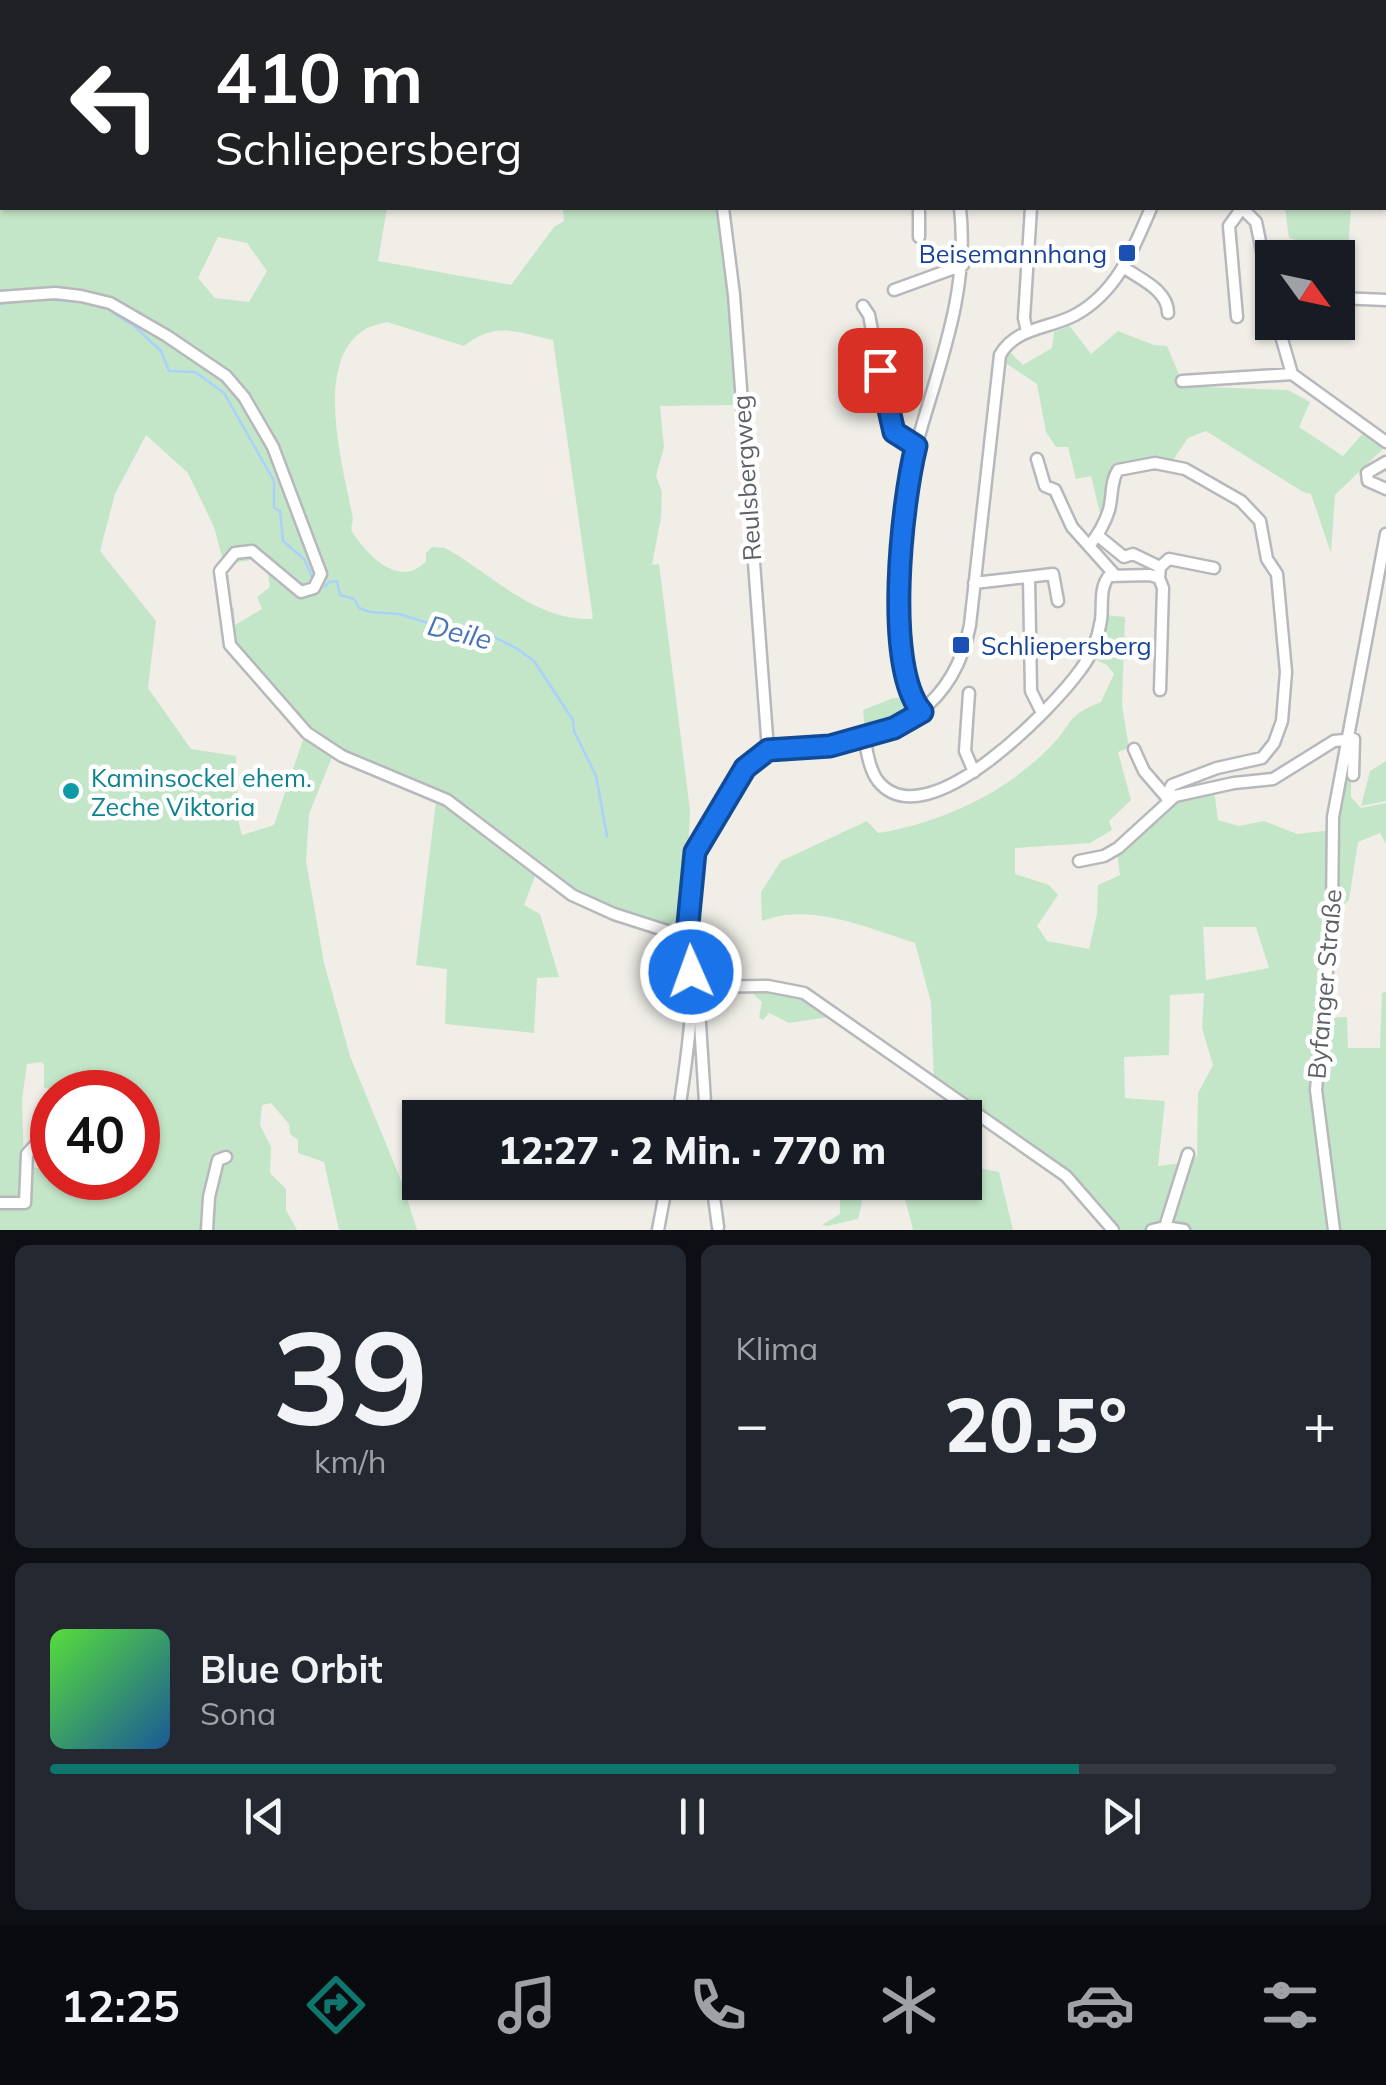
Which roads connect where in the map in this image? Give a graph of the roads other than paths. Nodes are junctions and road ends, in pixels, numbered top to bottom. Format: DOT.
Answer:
graph roads {
  1 [pos="722,210"];
  2 [pos="920,210"];
  3 [pos="960,210"];
  4 [pos="1031,210"];
  5 [pos="1149,210"];
  6 [pos="1241,210"];
  7 [pos="1244,210"];
  8 [pos="918,237"];
  9 [pos="1260,240"];
  10 [pos="963,265"];
  11 [pos="1123,267"];
  12 [pos="894,290"];
  13 [pos="0,297"];
  14 [pos="1355,299"];
  15 [pos="1386,300"];
  16 [pos="863,306"];
  17 [pos="1168,313"];
  18 [pos="1237,317"];
  19 [pos="1027,332"];
  20 [pos="1282,340"];
  21 [pos="1292,374"];
  22 [pos="1182,381"];
  23 [pos="1386,442"];
  24 [pos="916,446"];
  25 [pos="1037,459"];
  26 [pos="1386,462"];
  27 [pos="1386,489"];
  28 [pos="1386,534"];
  29 [pos="1097,536"];
  30 [pos="1089,546"];
  31 [pos="1214,568"];
  32 [pos="1159,572"];
  33 [pos="1114,574"];
  34 [pos="1029,577"];
  35 [pos="974,583"];
  36 [pos="1058,601"];
  37 [pos="1160,690"];
  38 [pos="965,701"];
  39 [pos="922,712"];
  40 [pos="1042,712"];
  41 [pos="864,737"];
  42 [pos="1349,738"];
  43 [pos="768,750"];
  44 [pos="1134,750"];
  45 [pos="974,772"];
  46 [pos="1353,775"];
  47 [pos="1171,800"];
  48 [pos="1079,861"];
  49 [pos="689,938"];
  50 [pos="691,987"];
  51 [pos="690,1012"];
  52 [pos="680,1100"];
  53 [pos="705,1100"];
  54 [pos="30,1151"];
  55 [pos="1188,1154"];
  56 [pos="226,1157"];
  57 [pos="664,1200"];
  58 [pos="714,1200"];
  59 [pos="0,1202"];
  60 [pos="718,1227"];
  61 [pos="1165,1227"];
  62 [pos="206,1230"];
  63 [pos="658,1230"];
  64 [pos="1113,1230"];
  65 [pos="1152,1230"];
  66 [pos="1181,1230"];
  67 [pos="1334,1230"];
  1 -- 43 [label="street, Reulsbergweg"];
  2 -- 8 [label="street"];
  3 -- 10 [label="street"];
  4 -- 19 [label="street"];
  5 -- 11 [label="street"];
  6 -- 18 [label="street"];
  7 -- 9 [label="street"];
  10 -- 12 [label="street"];
  10 -- 24 [label="street"];
  11 -- 17 [label="street"];
  11 -- 19 [label="street"];
  13 -- 49 [label="street"];
  14 -- 15 [label="street"];
  16 -- 24 [label="street"];
  19 -- 35 [label="street"];
  20 -- 21 [label="street"];
  21 -- 22 [label="street"];
  21 -- 23 [label="street"];
  24 -- 39 [label="street"];
  25 -- 30 [label="street"];
  26 -- 27 [label="street"];
  28 -- 42 [label="street, Byfanger Straße"];
  29 -- 30 [label="street"];
  29 -- 32 [label="street"];
  29 -- 47 [label="street"];
  30 -- 33 [label="street"];
  31 -- 32 [label="street"];
  32 -- 33 [label="street"];
  32 -- 37 [label="street"];
  33 -- 40 [label="street"];
  34 -- 35 [label="street"];
  34 -- 36 [label="street"];
  34 -- 40 [label="street"];
  35 -- 39 [label="street"];
  38 -- 45 [label="street"];
  39 -- 41 [label="street"];
  40 -- 45 [label="street"];
  41 -- 43 [label="street"];
  41 -- 45 [label="street"];
  42 -- 46 [label="street, Byfanger Straße"];
  42 -- 47 [label="street"];
  42 -- 67 [label="street, Byfanger Straße"];
  43 -- 49 [label="street"];
  44 -- 47 [label="street"];
  47 -- 48 [label="street"];
  49 -- 50 [label="street"];
  50 -- 51 [label="street"];
  50 -- 64 [label="street"];
  51 -- 52 [label="street"];
  51 -- 53 [label="street"];
  54 -- 59 [label="street"];
  55 -- 61 [label="street"];
  56 -- 62 [label="street"];
  57 -- 63 [label="street"];
  58 -- 60 [label="street"];
  61 -- 65 [label="street"];
  61 -- 66 [label="street"];
}
